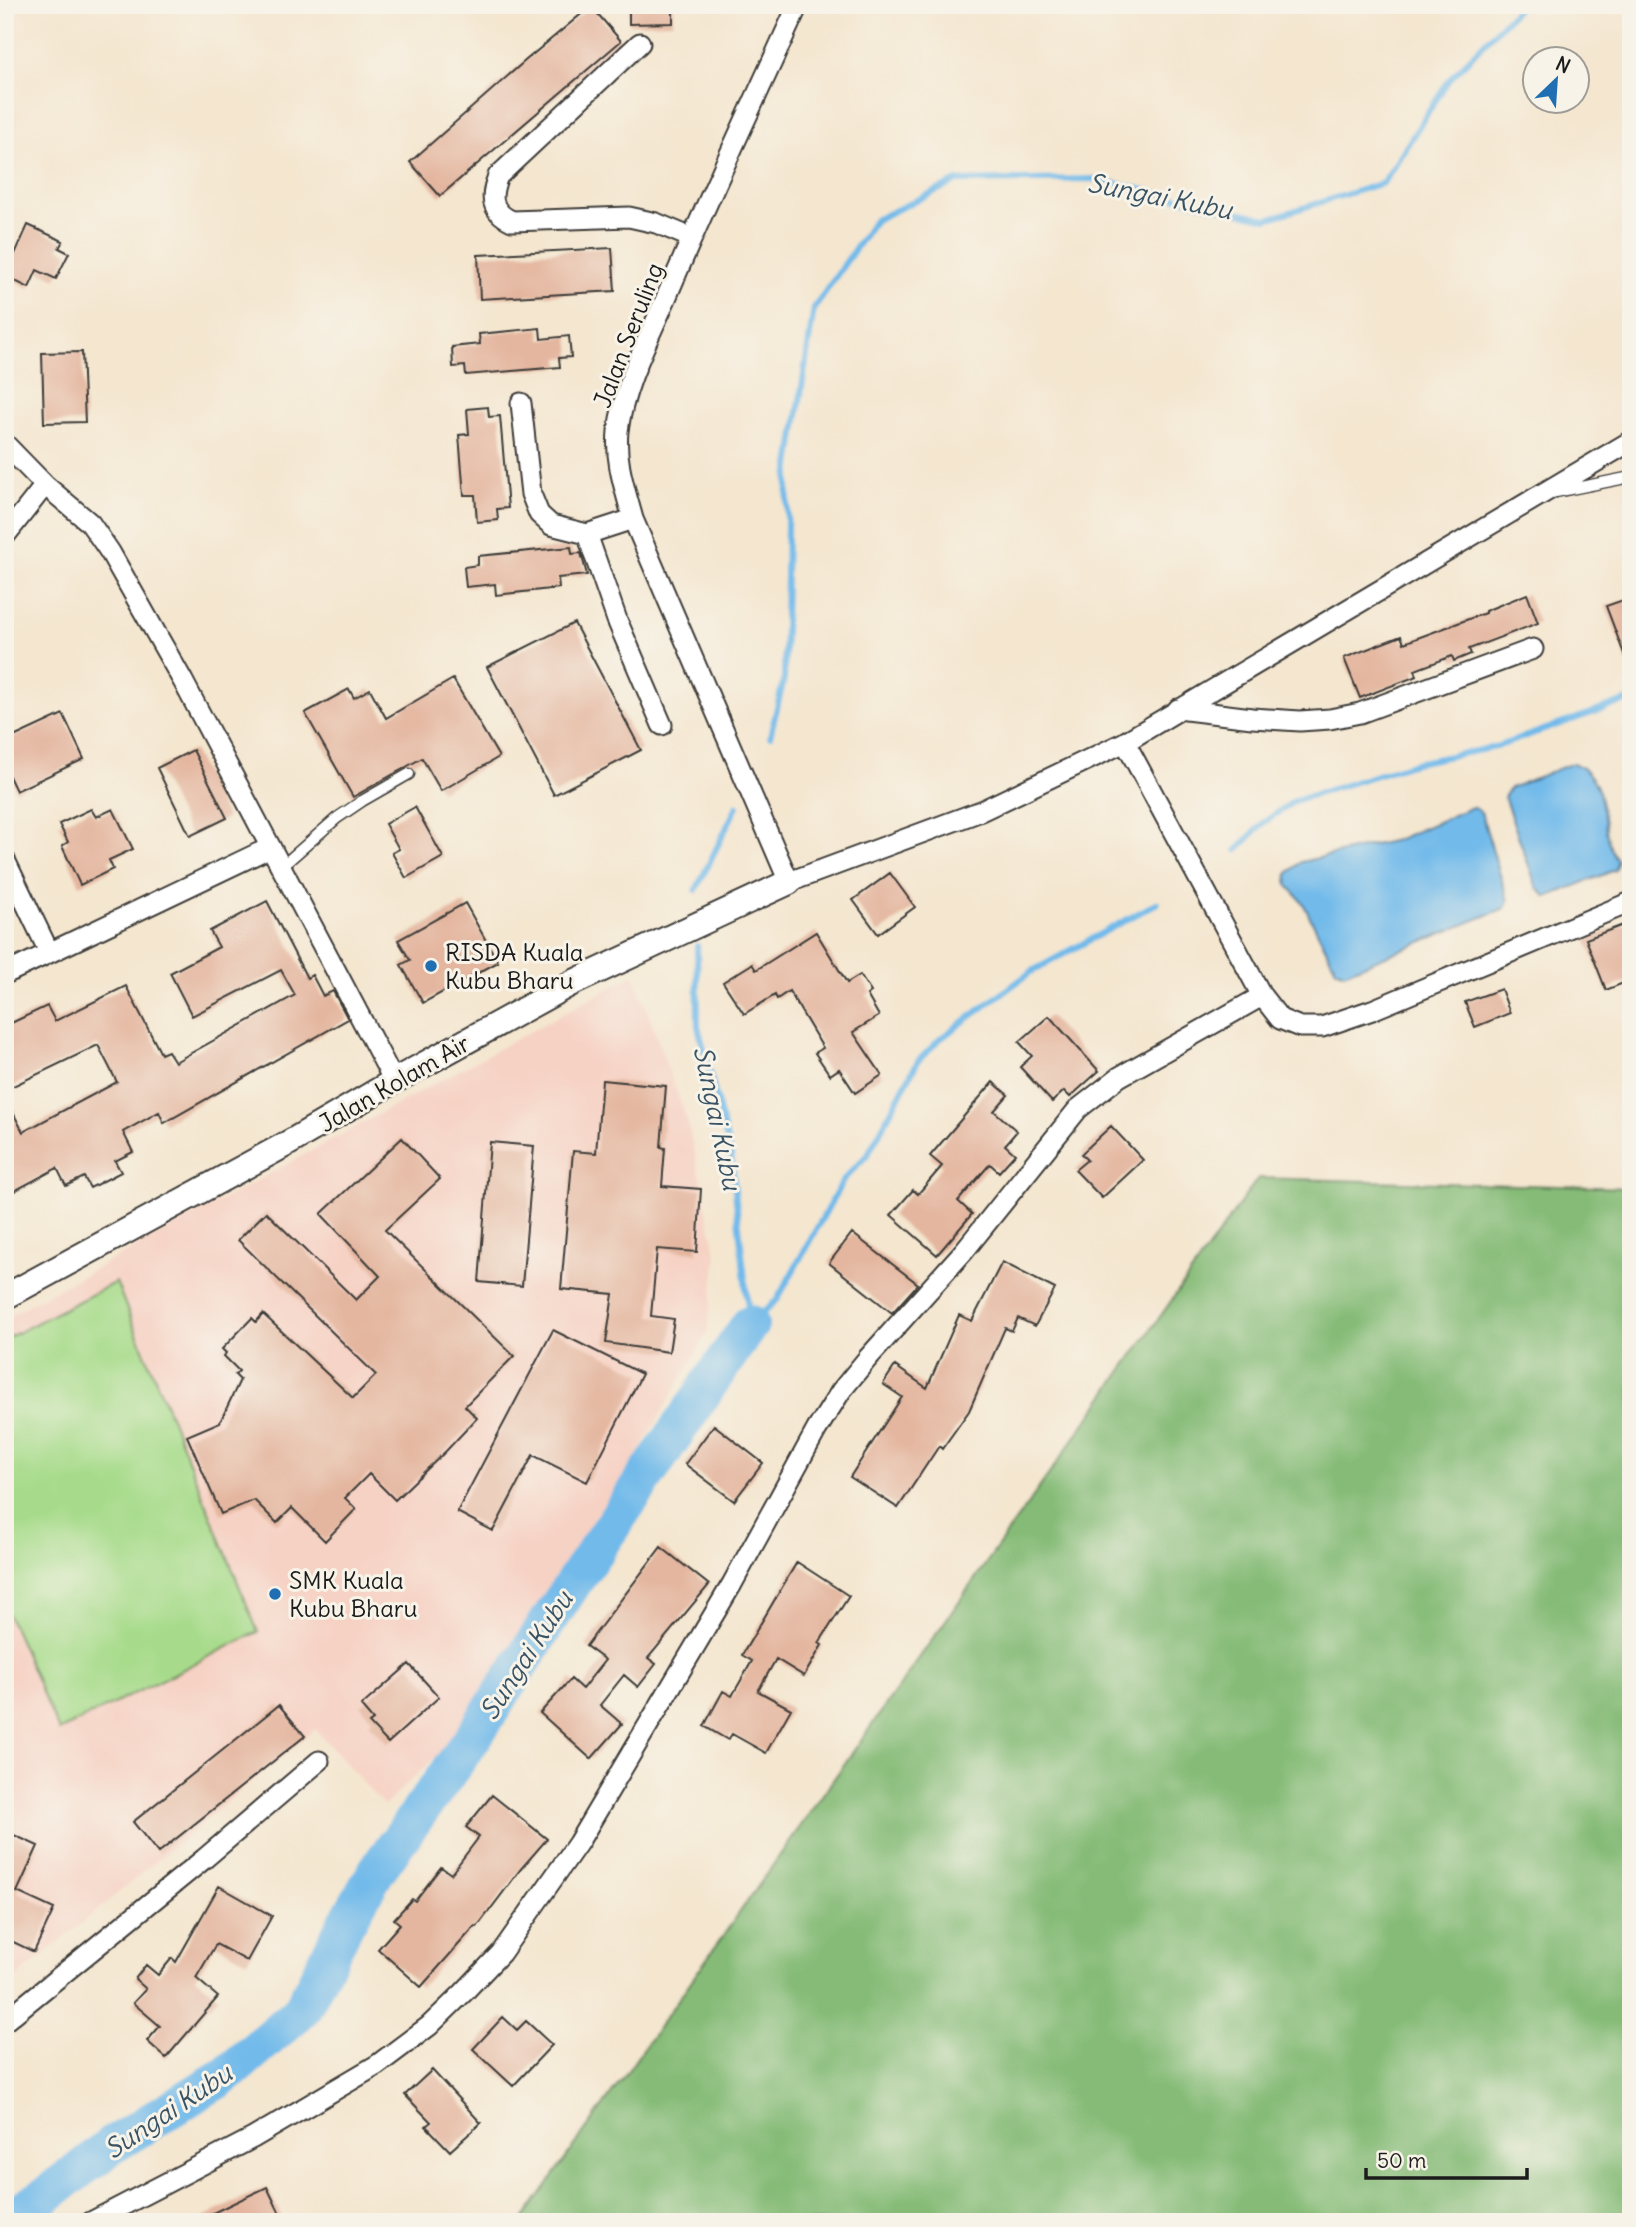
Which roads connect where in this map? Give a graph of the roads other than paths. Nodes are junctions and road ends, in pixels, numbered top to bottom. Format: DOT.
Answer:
graph roads {
  1 [pos="798,5"];
  2 [pos="640,43"];
  3 [pos="692,238"];
  4 [pos="521,403"];
  5 [pos="1631,441"];
  6 [pos="5,444"];
  7 [pos="1631,477"];
  8 [pos="45,485"];
  9 [pos="1542,494"];
  10 [pos="633,519"];
  11 [pos="587,534"];
  12 [pos="5,536"];
  13 [pos="1533,649"];
  14 [pos="1178,709"];
  15 [pos="662,725"];
  16 [pos="1125,742"];
  17 [pos="409,774"];
  18 [pos="269,848"];
  19 [pos="5,860"];
  20 [pos="280,868"];
  21 [pos="789,882"];
  22 [pos="1631,902"];
  23 [pos="49,952"];
  24 [pos="5,974"];
  25 [pos="1262,996"];
  26 [pos="394,1081"];
  27 [pos="5,1297"];
  28 [pos="319,1761"];
  29 [pos="5,2021"];
  30 [pos="91,2222"];
  1 -- 3 [label="street, Jalan Seruling"];
  2 -- 3 [label="street"];
  3 -- 10 [label="street, Jalan Seruling"];
  4 -- 11 [label="street"];
  5 -- 9 [label="street"];
  6 -- 8 [label="street"];
  7 -- 9 [label="lane"];
  8 -- 12 [label="street"];
  8 -- 18 [label="street"];
  9 -- 14 [label="street"];
  10 -- 11 [label="street"];
  10 -- 21 [label="street, Jalan Seruling"];
  11 -- 15 [label="street"];
  13 -- 14 [label="street"];
  14 -- 16 [label="street"];
  16 -- 21 [label="street"];
  16 -- 25 [label="street"];
  17 -- 20 [label="lane"];
  18 -- 20 [label="street"];
  18 -- 23 [label="street"];
  19 -- 23 [label="street"];
  20 -- 26 [label="street"];
  21 -- 26 [label="street, Jalan Kolam Air"];
  22 -- 25 [label="street"];
  23 -- 24 [label="street"];
  25 -- 30 [label="street"];
  26 -- 27 [label="street, Jalan Kolam Air"];
  28 -- 29 [label="street"];
}
